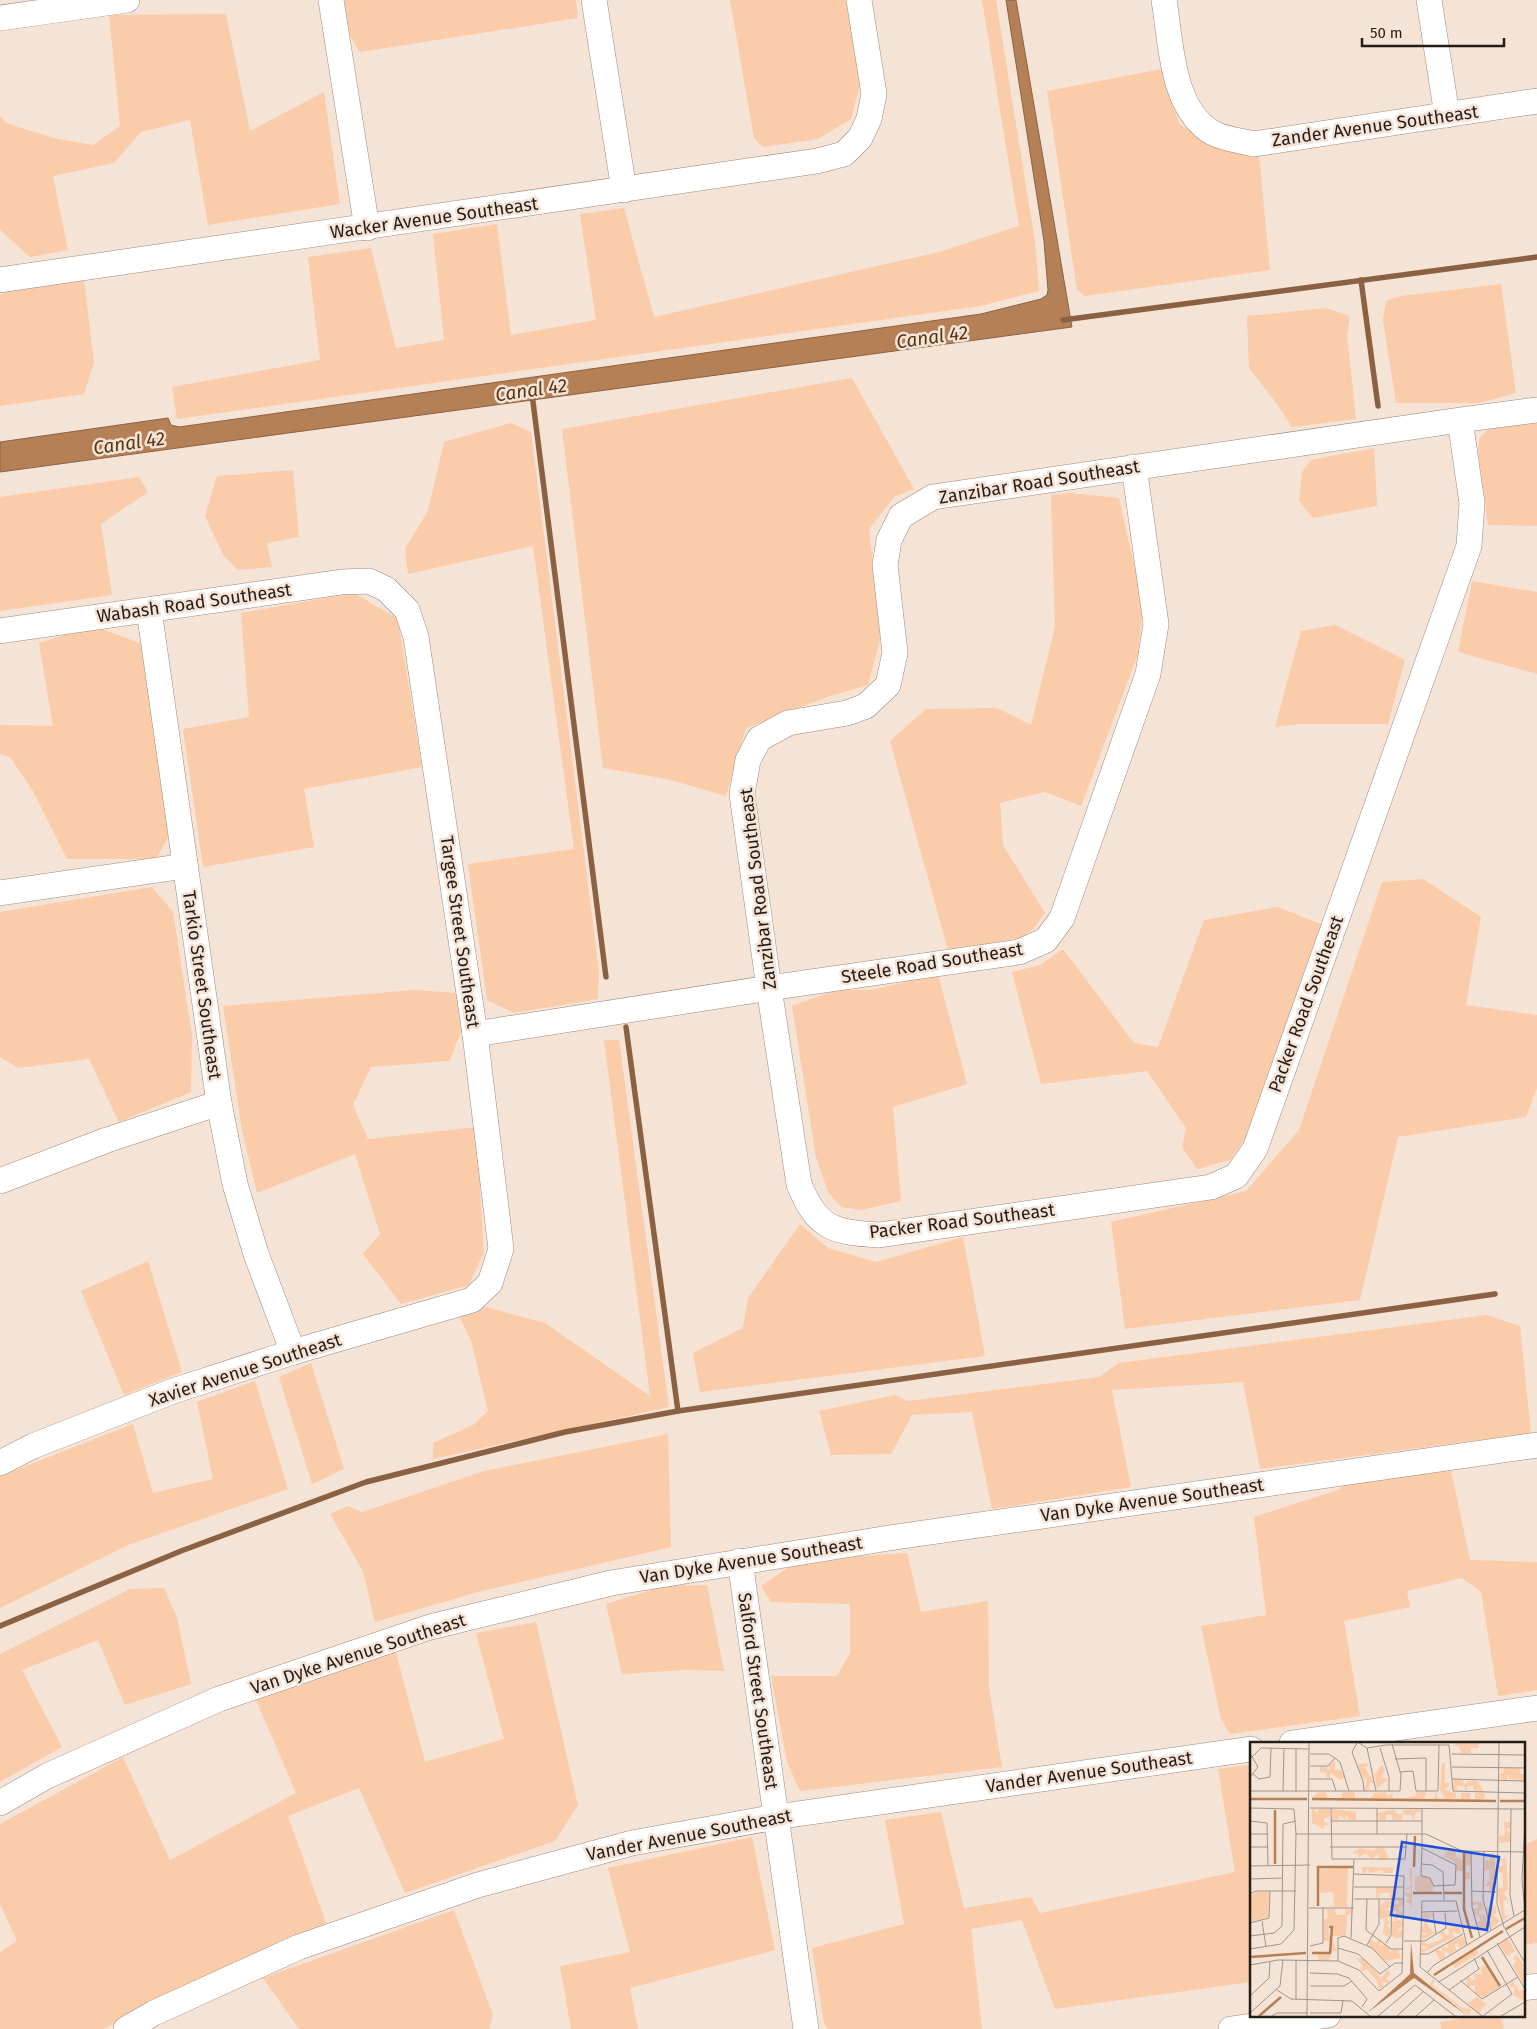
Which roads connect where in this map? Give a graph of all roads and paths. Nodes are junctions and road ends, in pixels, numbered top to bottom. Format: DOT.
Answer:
graph roads {
  1 [pos="127,0"];
  2 [pos="331,0"];
  3 [pos="594,0"];
  4 [pos="859,0"];
  5 [pos="1164,0"];
  6 [pos="1429,0"];
  7 [pos="0,18"];
  8 [pos="1537,101"];
  9 [pos="1447,115"];
  10 [pos="624,190"];
  11 [pos="367,228"];
  12 [pos="0,280"];
  13 [pos="1537,410"];
  14 [pos="1460,420"];
  15 [pos="1134,467"];
  16 [pos="386,589"];
  17 [pos="149,610"];
  18 [pos="0,631"];
  19 [pos="185,866"];
  20 [pos="0,893"];
  21 [pos="769,988"];
  22 [pos="475,1034"];
  23 [pos="219,1103"];
  24 [pos="0,1181"];
  25 [pos="818,1219"];
  26 [pos="490,1283"];
  27 [pos="292,1352"];
  28 [pos="1537,1445"];
  29 [pos="0,1463"];
  30 [pos="740,1561"];
  31 [pos="1537,1708"];
  32 [pos="1299,1742"];
  33 [pos="1250,1749"];
  34 [pos="0,1803"];
  35 [pos="776,1817"];
  36 [pos="1537,1986"];
  37 [pos="1524,1988"];
  38 [pos="1321,2016"];
  39 [pos="126,2029"];
  40 [pos="806,2029"];
  41 [pos="1231,2029"];
  1 -- 7 [label="street"];
  2 -- 11 [label="street"];
  3 -- 10 [label="street"];
  4 -- 10 [label="street, Wacker Avenue Southeast"];
  5 -- 9 [label="street, Zander Avenue Southeast"];
  6 -- 9 [label="street"];
  8 -- 9 [label="street, Zander Avenue Southeast"];
  10 -- 11 [label="street, Wacker Avenue Southeast"];
  11 -- 12 [label="street, Wacker Avenue Southeast"];
  13 -- 14 [label="street, Zanzibar Road Southeast"];
  14 -- 15 [label="street, Zanzibar Road Southeast"];
  14 -- 25 [label="street, Packer Road Southeast"];
  15 -- 21 [label="street, Steele Road Southeast"];
  15 -- 21 [label="street, Zanzibar Road Southeast"];
  16 -- 17 [label="street, Wabash Road Southeast"];
  16 -- 22 [label="street, Targee Street Southeast"];
  17 -- 18 [label="street, Wabash Road Southeast"];
  17 -- 19 [label="street, Tarkio Street Southeast"];
  19 -- 20 [label="street"];
  19 -- 23 [label="street, Tarkio Street Southeast"];
  21 -- 22 [label="street, Steele Road Southeast"];
  21 -- 25 [label="street, Zanzibar Road Southeast"];
  22 -- 26 [label="street, Targee Street Southeast"];
  23 -- 24 [label="street"];
  23 -- 27 [label="street, Tarkio Street Southeast"];
  26 -- 27 [label="street, Xavier Avenue Southeast"];
  27 -- 29 [label="street, Xavier Avenue Southeast"];
  28 -- 30 [label="street, Van Dyke Avenue Southeast"];
  30 -- 34 [label="street, Van Dyke Avenue Southeast"];
  30 -- 35 [label="street, Salford Street Southeast"];
  31 -- 32 [label="street"];
  33 -- 35 [label="street, Vander Avenue Southeast"];
  35 -- 39 [label="street, Vander Avenue Southeast"];
  35 -- 40 [label="street, Salford Street Southeast"];
  36 -- 37 [label="street"];
  38 -- 41 [label="street"];
}
